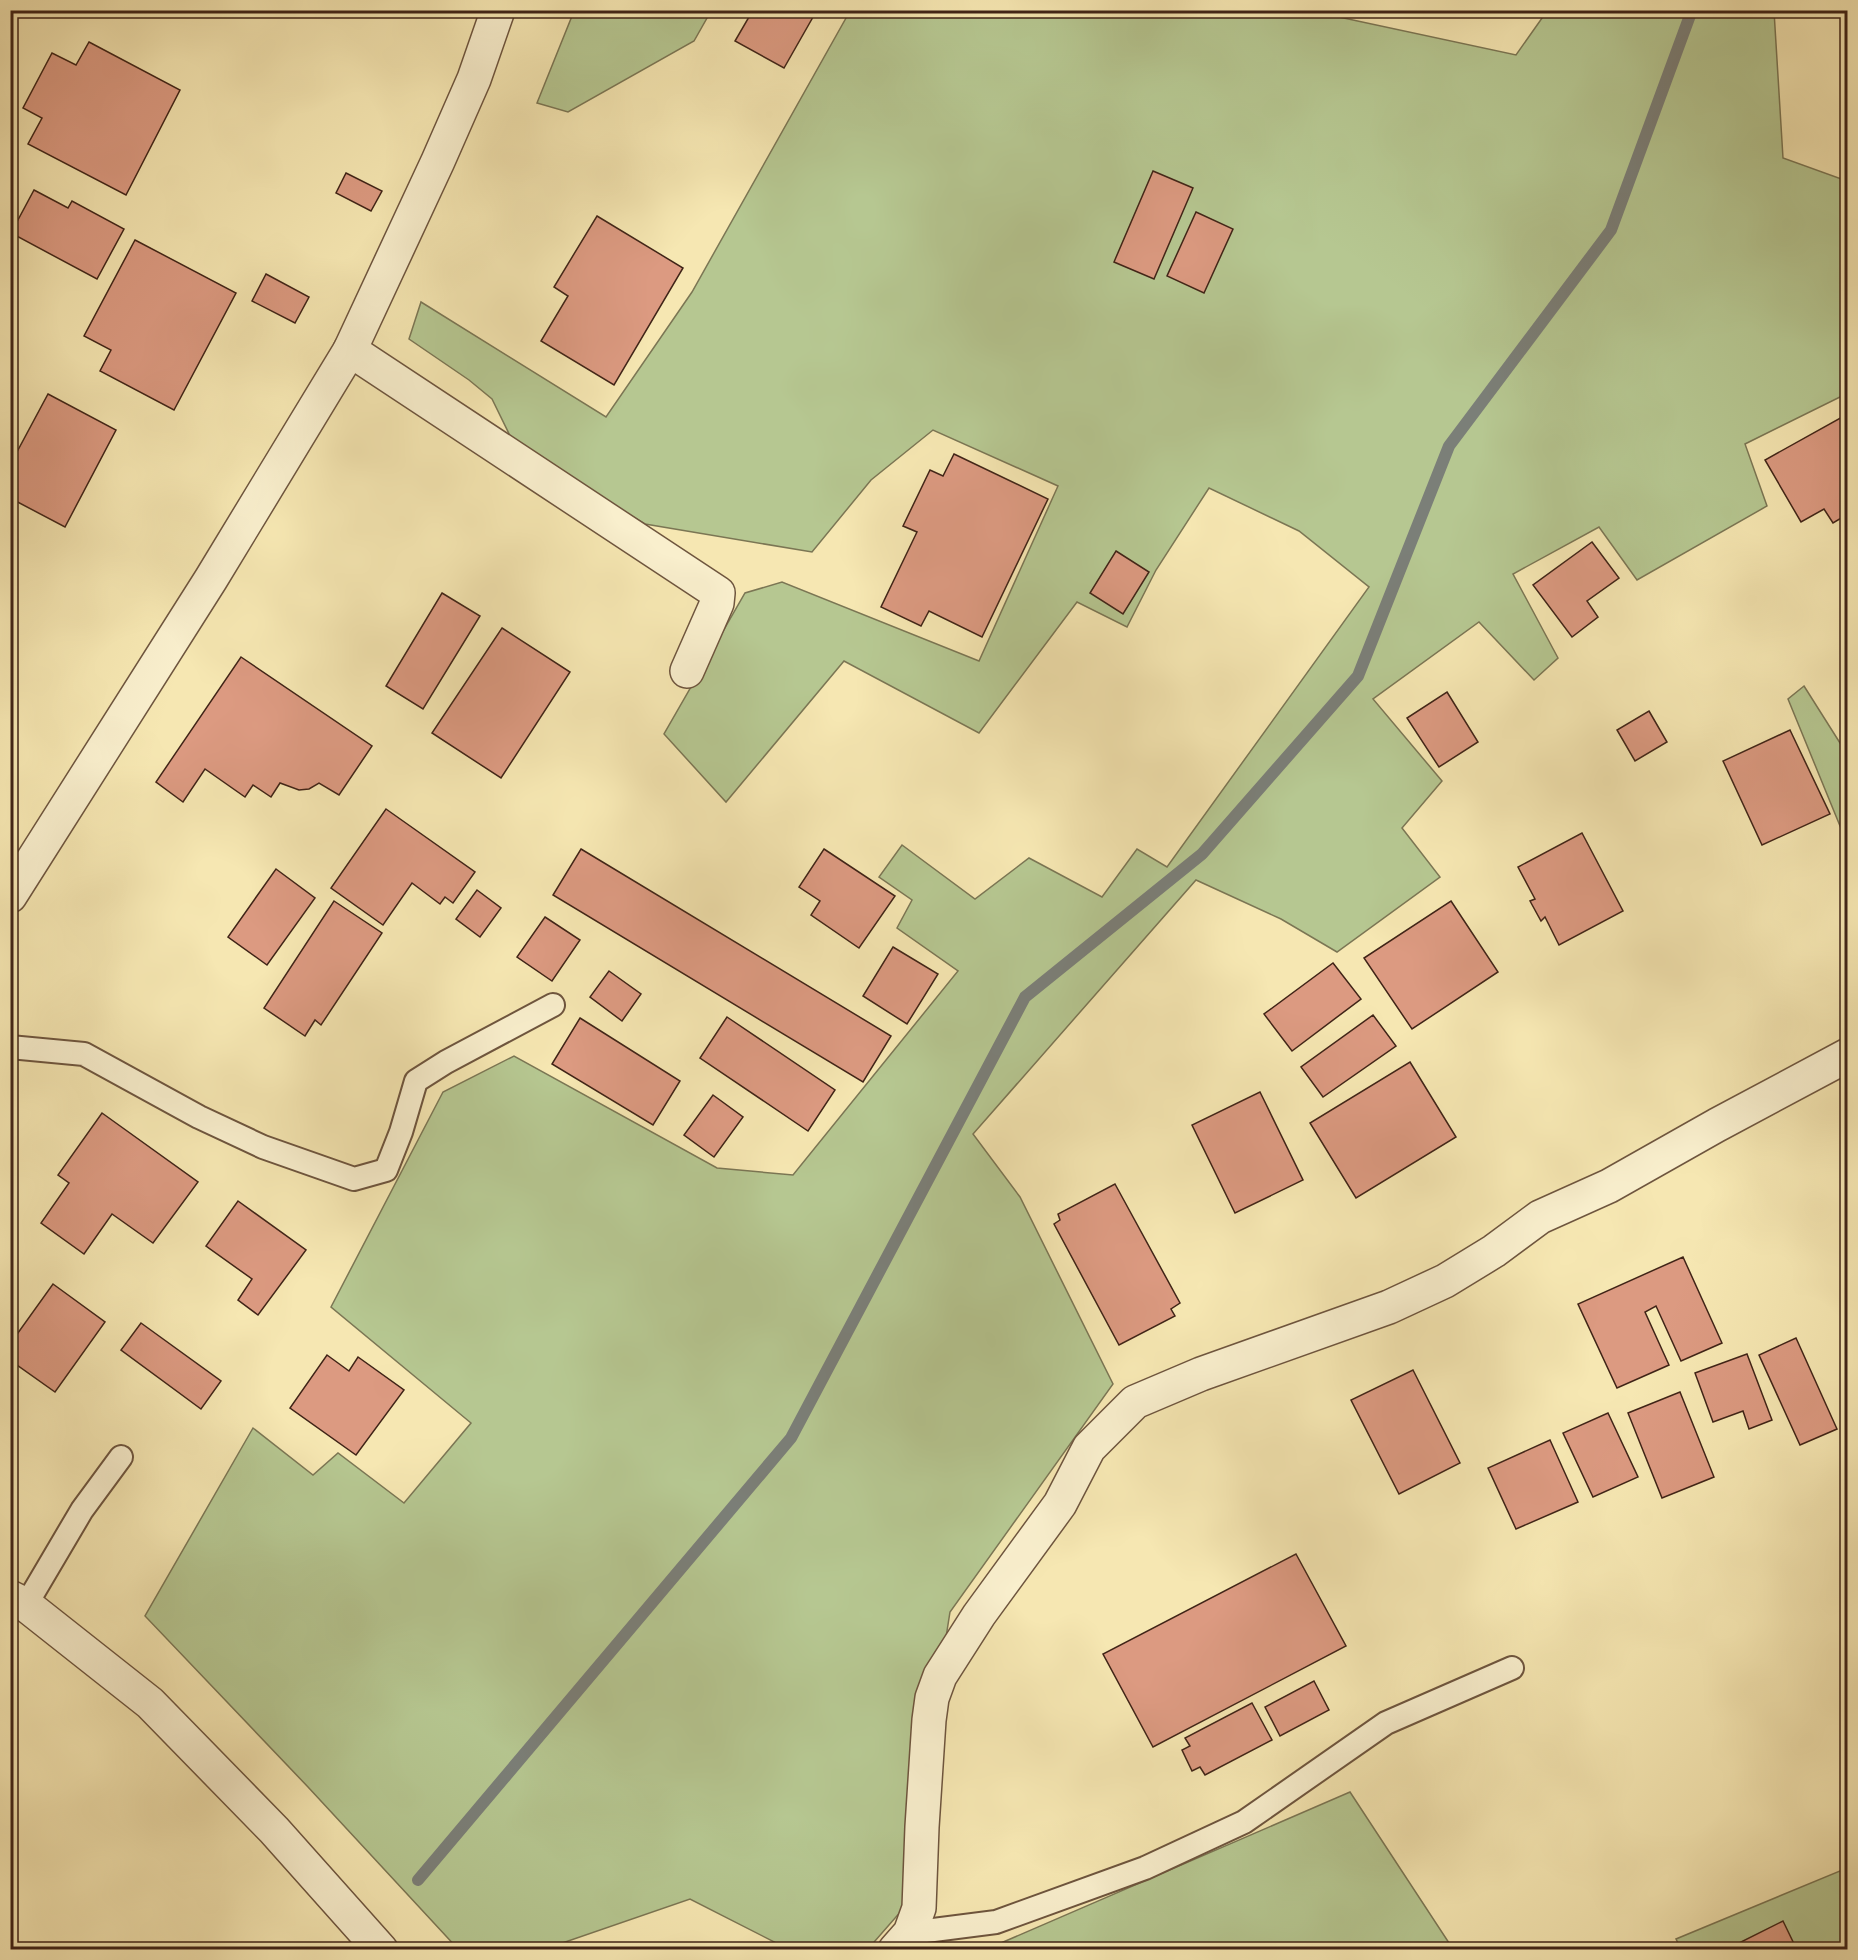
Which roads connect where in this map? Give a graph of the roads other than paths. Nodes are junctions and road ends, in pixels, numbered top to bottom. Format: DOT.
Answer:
graph roads {
  1 [pos="498,10"];
  2 [pos="350,350"];
  3 [pos="687,671"];
  4 [pos="21,857"];
  5 [pos="10,896"];
  6 [pos="553,1005"];
  7 [pos="10,1047"];
  8 [pos="1848,1055"];
  9 [pos="121,1457"];
  10 [pos="18,1601"];
  11 [pos="1512,1668"];
  12 [pos="902,1941"];
  13 [pos="381,1950"];
  1 -- 2 [label="street"];
  2 -- 3 [label="street"];
  2 -- 4 [label="street"];
  4 -- 5 [label="street"];
  6 -- 7 [label="lane"];
  8 -- 12 [label="street"];
  9 -- 10 [label="lane"];
  10 -- 13 [label="street"];
  11 -- 12 [label="lane"];
}
